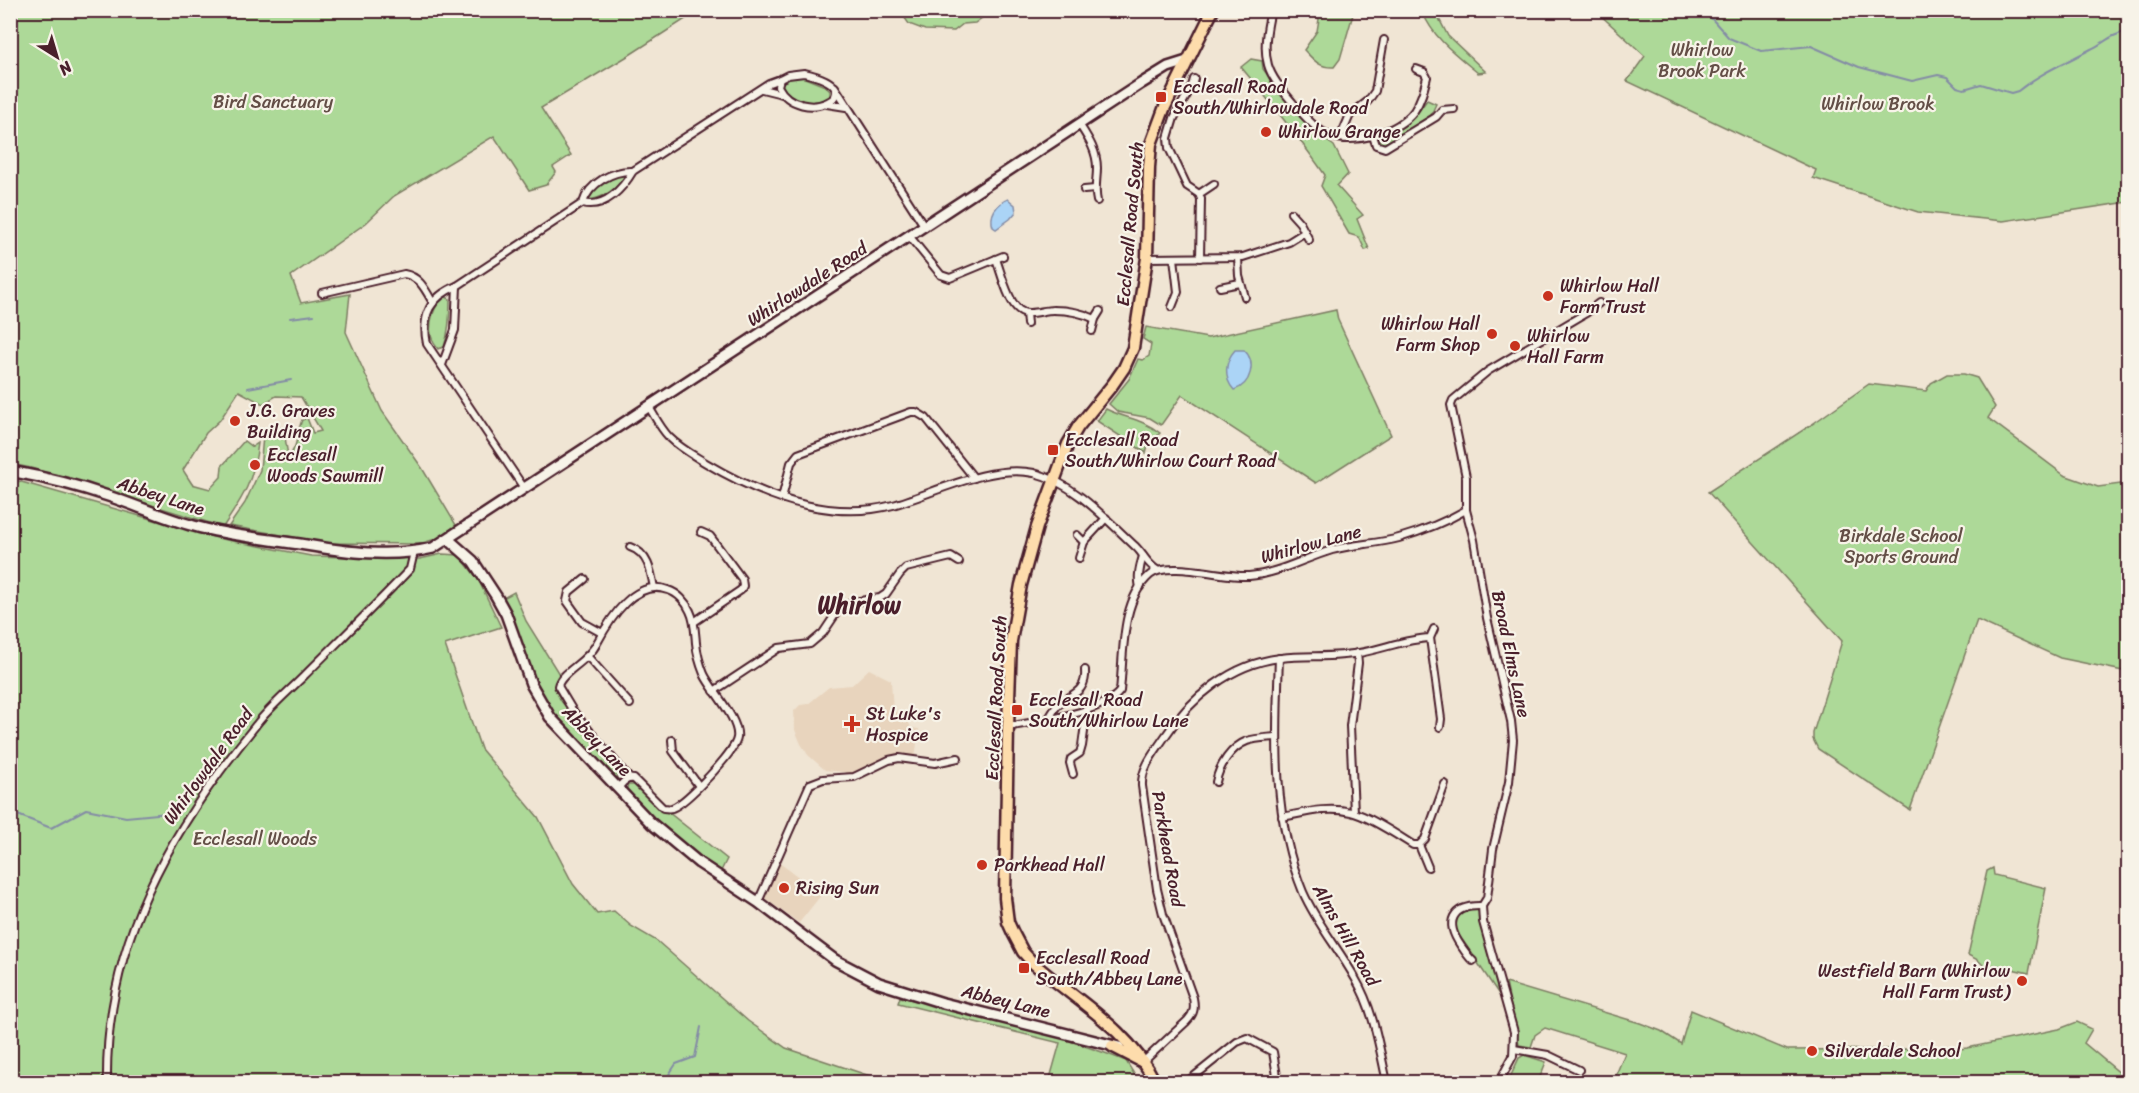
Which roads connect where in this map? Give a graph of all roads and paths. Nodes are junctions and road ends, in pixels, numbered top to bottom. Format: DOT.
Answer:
graph roads {
  1 [pos="1213,10"];
  2 [pos="1271,10"];
  3 [pos="1384,40"];
  4 [pos="1186,61"];
  5 [pos="1416,69"];
  6 [pos="780,79"];
  7 [pos="835,87"];
  8 [pos="762,89"];
  9 [pos="1200,89"];
  10 [pos="782,94"];
  11 [pos="827,104"];
  12 [pos="846,107"];
  13 [pos="1454,109"];
  14 [pos="1079,124"];
  15 [pos="1373,136"];
  16 [pos="1340,138"];
  17 [pos="633,171"];
  18 [pos="1215,184"];
  19 [pos="1095,189"];
  20 [pos="1084,190"];
  21 [pos="1199,194"];
  22 [pos="1097,201"];
  23 [pos="583,203"];
  24 [pos="1291,213"];
  25 [pos="925,227"];
  26 [pos="1305,232"];
  27 [pos="910,237"];
  28 [pos="1309,240"];
  29 [pos="1147,258"];
  30 [pos="1174,258"];
  31 [pos="1200,258"];
  32 [pos="1238,258"];
  33 [pos="1240,283"];
  34 [pos="457,286"];
  35 [pos="1220,287"];
  36 [pos="322,293"];
  37 [pos="1245,297"];
  38 [pos="433,303"];
  39 [pos="1599,303"];
  40 [pos="1172,307"];
  41 [pos="1100,312"];
  42 [pos="1026,314"];
  43 [pos="1095,319"];
  44 [pos="1027,324"];
  45 [pos="1092,331"];
  46 [pos="442,365"];
  47 [pos="649,407"];
  48 [pos="10,471"];
  49 [pos="974,478"];
  50 [pos="1053,480"];
  51 [pos="524,488"];
  52 [pos="782,498"];
  53 [pos="1466,510"];
  54 [pos="1106,518"];
  55 [pos="701,532"];
  56 [pos="1077,535"];
  57 [pos="448,539"];
  58 [pos="1084,542"];
  59 [pos="630,547"];
  60 [pos="414,552"];
  61 [pos="1143,556"];
  62 [pos="1078,558"];
  63 [pos="959,562"];
  64 [pos="1157,570"];
  65 [pos="585,579"];
  66 [pos="1140,587"];
  67 [pos="654,588"];
  68 [pos="694,622"];
  69 [pos="1434,629"];
  70 [pos="602,633"];
  71 [pos="1430,638"];
  72 [pos="1357,654"];
  73 [pos="588,657"];
  74 [pos="1279,658"];
  75 [pos="1085,670"];
  76 [pos="714,691"];
  77 [pos="630,704"];
  78 [pos="1087,710"];
  79 [pos="1049,718"];
  80 [pos="1008,727"];
  81 [pos="1440,727"];
  82 [pos="1276,737"];
  83 [pos="672,740"];
  84 [pos="958,758"];
  85 [pos="1073,774"];
  86 [pos="629,778"];
  87 [pos="1216,782"];
  88 [pos="1445,784"];
  89 [pos="699,786"];
  90 [pos="618,788"];
  91 [pos="1354,812"];
  92 [pos="1282,817"];
  93 [pos="1419,844"];
  94 [pos="1428,867"];
  95 [pos="758,902"];
  96 [pos="1482,906"];
  97 [pos="1473,961"];
  98 [pos="1111,1024"];
  99 [pos="1109,1045"];
  100 [pos="1131,1045"];
  101 [pos="1514,1048"];
  102 [pos="1143,1062"];
  103 [pos="1579,1070"];
  104 [pos="107,1083"];
  105 [pos="1155,1083"];
  106 [pos="1187,1083"];
  107 [pos="1278,1083"];
  108 [pos="1387,1083"];
  109 [pos="1499,1083"];
  1 -- 4 [label="main road, Ecclesall Road South"];
  2 -- 16 [label="street"];
  3 -- 16 [label="street"];
  4 -- 14 [label="main road, Whirlowdale Road"];
  4 -- 29 [label="main road, Ecclesall Road South"];
  5 -- 15 [label="street"];
  6 -- 7 [label="street"];
  6 -- 8 [label="street"];
  6 -- 10 [label="street"];
  7 -- 11 [label="street"];
  7 -- 12 [label="street"];
  8 -- 10 [label="street"];
  8 -- 17 [label="street"];
  9 -- 21 [label="street"];
  10 -- 11 [label="street"];
  11 -- 12 [label="street"];
  12 -- 25 [label="street"];
  13 -- 15 [label="street"];
  14 -- 19 [label="street"];
  14 -- 25 [label="main road, Whirlowdale Road"];
  15 -- 16 [label="street"];
  17 -- 23 [label="street"];
  17 -- 23 [label="street"];
  18 -- 21 [label="street"];
  19 -- 20 [label="street"];
  19 -- 22 [label="street"];
  21 -- 31 [label="street"];
  23 -- 34 [label="street"];
  24 -- 26 [label="street"];
  25 -- 27 [label="main road, Whirlowdale Road"];
  26 -- 28 [label="street"];
  26 -- 32 [label="street"];
  27 -- 42 [label="street"];
  27 -- 47 [label="main road, Whirlowdale Road"];
  29 -- 30 [label="street"];
  29 -- 50 [label="main road, Ecclesall Road South"];
  30 -- 31 [label="street"];
  30 -- 40 [label="street"];
  31 -- 32 [label="street"];
  32 -- 33 [label="street"];
  33 -- 35 [label="street"];
  33 -- 37 [label="street"];
  34 -- 38 [label="street"];
  34 -- 46 [label="street"];
  36 -- 38 [label="street"];
  38 -- 46 [label="street"];
  39 -- 53 [label="street, Broad Elms Lane"];
  41 -- 43 [label="street"];
  42 -- 43 [label="street"];
  42 -- 44 [label="street"];
  43 -- 45 [label="street"];
  46 -- 51 [label="street"];
  47 -- 51 [label="main road, Whirlowdale Road"];
  47 -- 52 [label="street"];
  48 -- 60 [label="main road, Abbey Lane"];
  49 -- 50 [label="street"];
  49 -- 52 [label="street"];
  49 -- 52 [label="street"];
  50 -- 54 [label="street"];
  50 -- 80 [label="main road, Ecclesall Road South"];
  51 -- 57 [label="main road, Whirlowdale Road"];
  53 -- 64 [label="street, Whirlow Lane"];
  53 -- 96 [label="street, Broad Elms Lane"];
  54 -- 58 [label="street"];
  54 -- 61 [label="street"];
  55 -- 68 [label="street"];
  56 -- 58 [label="street"];
  57 -- 60 [label="main road, Abbey Lane"];
  57 -- 90 [label="main road, Abbey Lane"];
  58 -- 62 [label="street"];
  59 -- 67 [label="street"];
  60 -- 104 [label="street, Whirlowdale Road"];
  61 -- 64 [label="street"];
  61 -- 66 [label="street"];
  63 -- 76 [label="street"];
  64 -- 66 [label="street"];
  65 -- 70 [label="street"];
  66 -- 78 [label="street"];
  67 -- 68 [label="street"];
  67 -- 70 [label="street"];
  68 -- 76 [label="street"];
  69 -- 71 [label="street"];
  70 -- 73 [label="street"];
  71 -- 72 [label="street, Parkhead Road"];
  71 -- 81 [label="street"];
  72 -- 74 [label="street, Parkhead Road"];
  72 -- 91 [label="street"];
  73 -- 77 [label="street"];
  73 -- 86 [label="street"];
  74 -- 82 [label="street, Alms Hill Road"];
  74 -- 102 [label="street, Parkhead Road"];
  75 -- 79 [label="street"];
  76 -- 89 [label="street"];
  78 -- 79 [label="street"];
  78 -- 85 [label="street"];
  79 -- 80 [label="street"];
  80 -- 98 [label="main road, Ecclesall Road South"];
  82 -- 87 [label="street"];
  82 -- 92 [label="street, Alms Hill Road"];
  83 -- 89 [label="street"];
  84 -- 95 [label="street"];
  86 -- 89 [label="street"];
  86 -- 90 [label="street"];
  88 -- 93 [label="street"];
  90 -- 95 [label="main road, Abbey Lane"];
  91 -- 92 [label="street"];
  91 -- 93 [label="street"];
  92 -- 108 [label="street, Alms Hill Road"];
  93 -- 94 [label="street"];
  95 -- 99 [label="main road, Abbey Lane"];
  96 -- 97 [label="street"];
  96 -- 101 [label="street, Broad Elms Lane"];
  98 -- 99 [label="main road"];
  98 -- 100 [label="main road, Ecclesall Road South"];
  99 -- 100 [label="main road, Abbey Lane"];
  99 -- 102 [label="main road"];
  100 -- 102 [label="main road, Ecclesall Road South"];
  101 -- 103 [label="street"];
  101 -- 109 [label="street, Broad Elms Lane"];
  102 -- 105 [label="main road, Ecclesall Road South"];
  106 -- 107 [label="street"];
}
